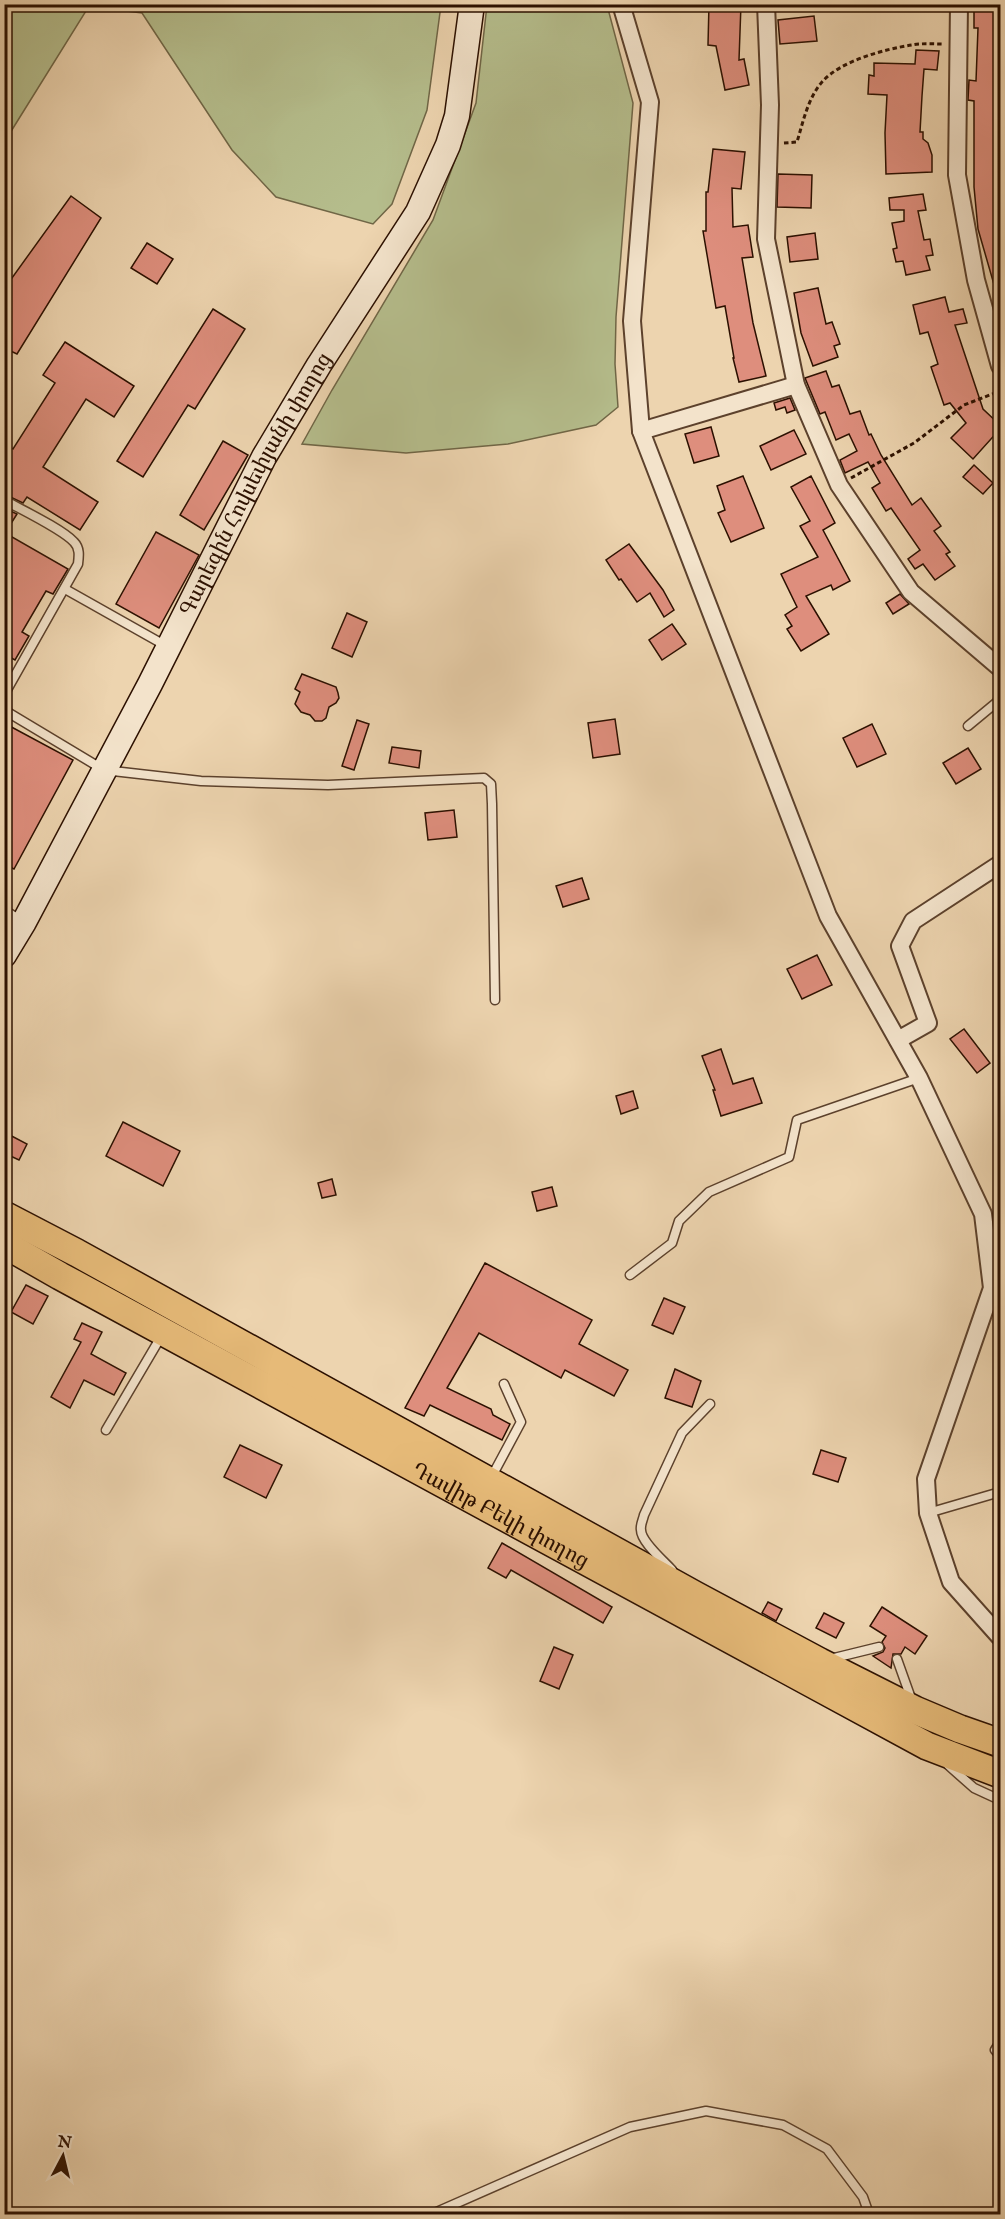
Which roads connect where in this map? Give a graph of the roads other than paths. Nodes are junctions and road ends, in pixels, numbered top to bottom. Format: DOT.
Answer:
graph roads {
  1 [pos="472,4"];
  2 [pos="621,4"];
  3 [pos="766,4"];
  4 [pos="959,4"];
  5 [pos="1000,366"];
  6 [pos="796,385"];
  7 [pos="641,431"];
  8 [pos="4,500"];
  9 [pos="65,589"];
  10 [pos="169,647"];
  11 [pos="1000,668"];
  12 [pos="4,695"];
  13 [pos="1000,695"];
  14 [pos="4,710"];
  15 [pos="968,726"];
  16 [pos="104,770"];
  17 [pos="1000,864"];
  18 [pos="14,916"];
  19 [pos="4,955"];
  20 [pos="495,1000"];
  21 [pos="898,1040"];
  22 [pos="919,1078"];
  23 [pos="4,1215"];
  24 [pos="4,1244"];
  25 [pos="630,1275"];
  26 [pos="164,1332"];
  27 [pos="504,1384"];
  28 [pos="710,1404"];
  29 [pos="106,1430"];
  30 [pos="483,1492"];
  31 [pos="1000,1492"];
  32 [pos="928,1513"];
  33 [pos="694,1595"];
  34 [pos="1000,1637"];
  35 [pos="879,1647"];
  36 [pos="897,1659"];
  37 [pos="820,1662"];
  38 [pos="915,1710"];
  39 [pos="1000,1743"];
  40 [pos="927,1746"];
  41 [pos="1000,1773"];
  42 [pos="1000,1800"];
  43 [pos="1000,2042"];
  44 [pos="1000,2056"];
  45 [pos="432,2214"];
  46 [pos="869,2214"];
  1 -- 10 [label="main road, Գարեգին Հովսեփյանի փողոց"];
  2 -- 7 [label="street"];
  3 -- 6 [label="street"];
  4 -- 5 [label="street"];
  6 -- 7 [label="street"];
  6 -- 11 [label="street"];
  7 -- 21 [label="street"];
  8 -- 9 [label="lane"];
  9 -- 10 [label="lane"];
  9 -- 12 [label="lane"];
  10 -- 16 [label="main road, Գարեգին Հովսեփյանի փողոց"];
  13 -- 15 [label="lane"];
  14 -- 16 [label="lane"];
  16 -- 18 [label="main road, Գարեգին Հովսեփյանի փողոց"];
  16 -- 20 [label="lane"];
  17 -- 21 [label="street"];
  18 -- 19 [label="main road, Գարեգին Հովսեփյանի փողոց"];
  21 -- 22 [label="street"];
  22 -- 25 [label="lane"];
  22 -- 32 [label="street"];
  23 -- 30 [label="main road, Դավիթ Բեկի փողոց"];
  24 -- 26 [label="main road, Դավիթ Բեկի փողոց"];
  26 -- 29 [label="lane"];
  26 -- 30 [label="main road, Դավիթ Բեկի փողոց"];
  27 -- 30 [label="lane"];
  28 -- 33 [label="lane"];
  30 -- 33 [label="main road, Դավիթ Բեկի փողոց"];
  30 -- 40 [label="main road, Դավիթ Բեկի փողոց"];
  31 -- 32 [label="lane"];
  32 -- 34 [label="street"];
  33 -- 37 [label="main road, Դավիթ Բեկի փողոց"];
  35 -- 37 [label="lane"];
  36 -- 38 [label="lane"];
  37 -- 38 [label="main road, Դավիթ Բեկի փողոց"];
  38 -- 39 [label="main road, Դավիթ Բեկի փողոց"];
  40 -- 41 [label="main road, Դավիթ Բեկի փողոց"];
  40 -- 42 [label="lane"];
  43 -- 44 [label="lane"];
  45 -- 46 [label="lane"];
}
